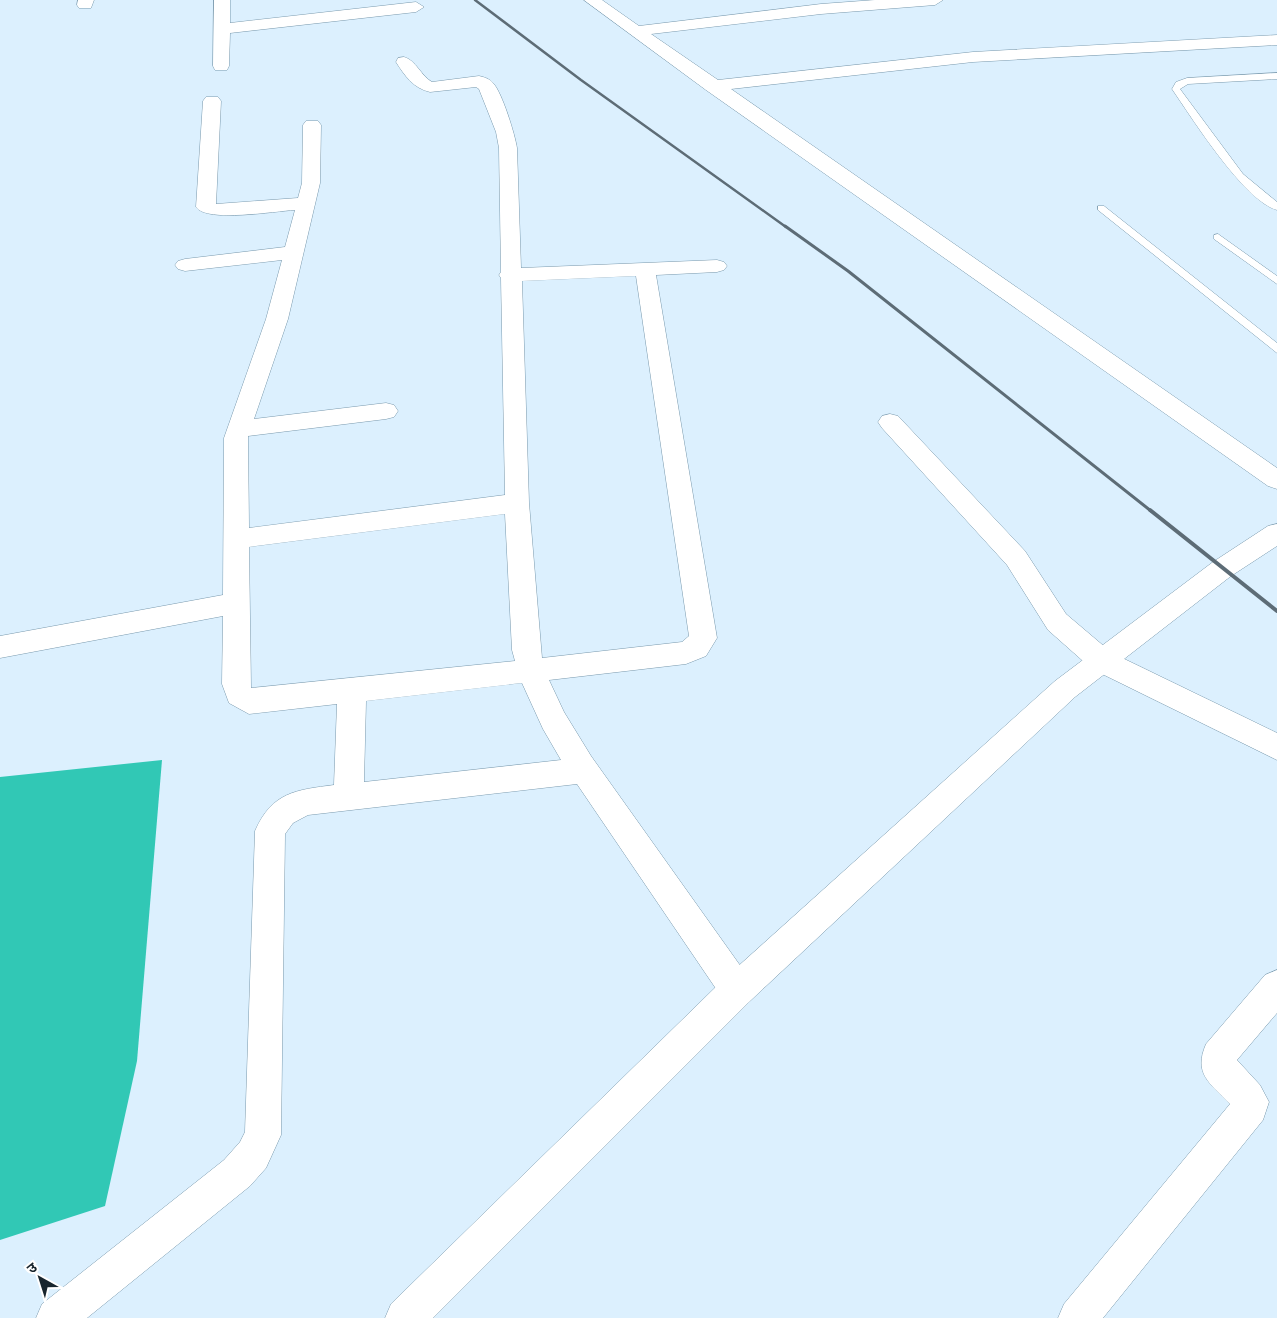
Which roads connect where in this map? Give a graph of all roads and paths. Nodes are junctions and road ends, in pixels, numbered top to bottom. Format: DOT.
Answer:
graph roads {
  1 [pos="222,0"];
  2 [pos="592,0"];
  3 [pos="935,0"];
  4 [pos="416,7"];
  5 [pos="222,29"];
  6 [pos="635,31"];
  7 [pos="1277,40"];
  8 [pos="404,62"];
  9 [pos="221,66"];
  10 [pos="1277,76"];
  11 [pos="712,86"];
  12 [pos="212,101"];
  13 [pos="312,125"];
  14 [pos="306,203"];
  15 [pos="1277,206"];
  16 [pos="1101,208"];
  17 [pos="1218,237"];
  18 [pos="294,252"];
  19 [pos="185,266"];
  20 [pos="717,266"];
  21 [pos="645,270"];
  22 [pos="509,275"];
  23 [pos="1277,281"];
  24 [pos="1277,349"];
  25 [pos="386,411"];
  26 [pos="890,422"];
  27 [pos="239,430"];
  28 [pos="1277,480"];
  29 [pos="516,503"];
  30 [pos="1277,533"];
  31 [pos="236,539"];
  32 [pos="236,603"];
  33 [pos="0,647"];
  34 [pos="1102,661"];
  35 [pos="530,670"];
  36 [pos="352,691"];
  37 [pos="1277,747"];
  38 [pos="584,770"];
  39 [pos="349,797"];
  40 [pos="1277,986"];
  41 [pos="737,990"];
  42 [pos="56,1318"];
  43 [pos="405,1318"];
  44 [pos="1078,1318"];
  1 -- 5 [label="street"];
  2 -- 6 [label="street"];
  3 -- 6 [label="street"];
  4 -- 5 [label="street"];
  5 -- 9 [label="street"];
  6 -- 11 [label="street"];
  7 -- 11 [label="street"];
  8 -- 22 [label="street"];
  10 -- 15 [label="lane"];
  11 -- 28 [label="street"];
  12 -- 14 [label="street"];
  13 -- 14 [label="street"];
  14 -- 18 [label="street"];
  16 -- 24 [label="lane"];
  17 -- 23 [label="lane"];
  18 -- 19 [label="street"];
  18 -- 27 [label="street"];
  20 -- 21 [label="street"];
  21 -- 22 [label="street"];
  21 -- 35 [label="street"];
  22 -- 29 [label="street"];
  25 -- 27 [label="street"];
  26 -- 34 [label="street"];
  27 -- 31 [label="street"];
  29 -- 31 [label="street"];
  29 -- 35 [label="street"];
  30 -- 34 [label="street"];
  31 -- 32 [label="street"];
  32 -- 33 [label="street"];
  32 -- 36 [label="street"];
  34 -- 37 [label="street"];
  34 -- 41 [label="street"];
  35 -- 36 [label="street"];
  35 -- 38 [label="street"];
  36 -- 39 [label="street"];
  38 -- 39 [label="street"];
  38 -- 41 [label="street"];
  39 -- 42 [label="street"];
  40 -- 44 [label="street"];
  41 -- 43 [label="street"];
}
